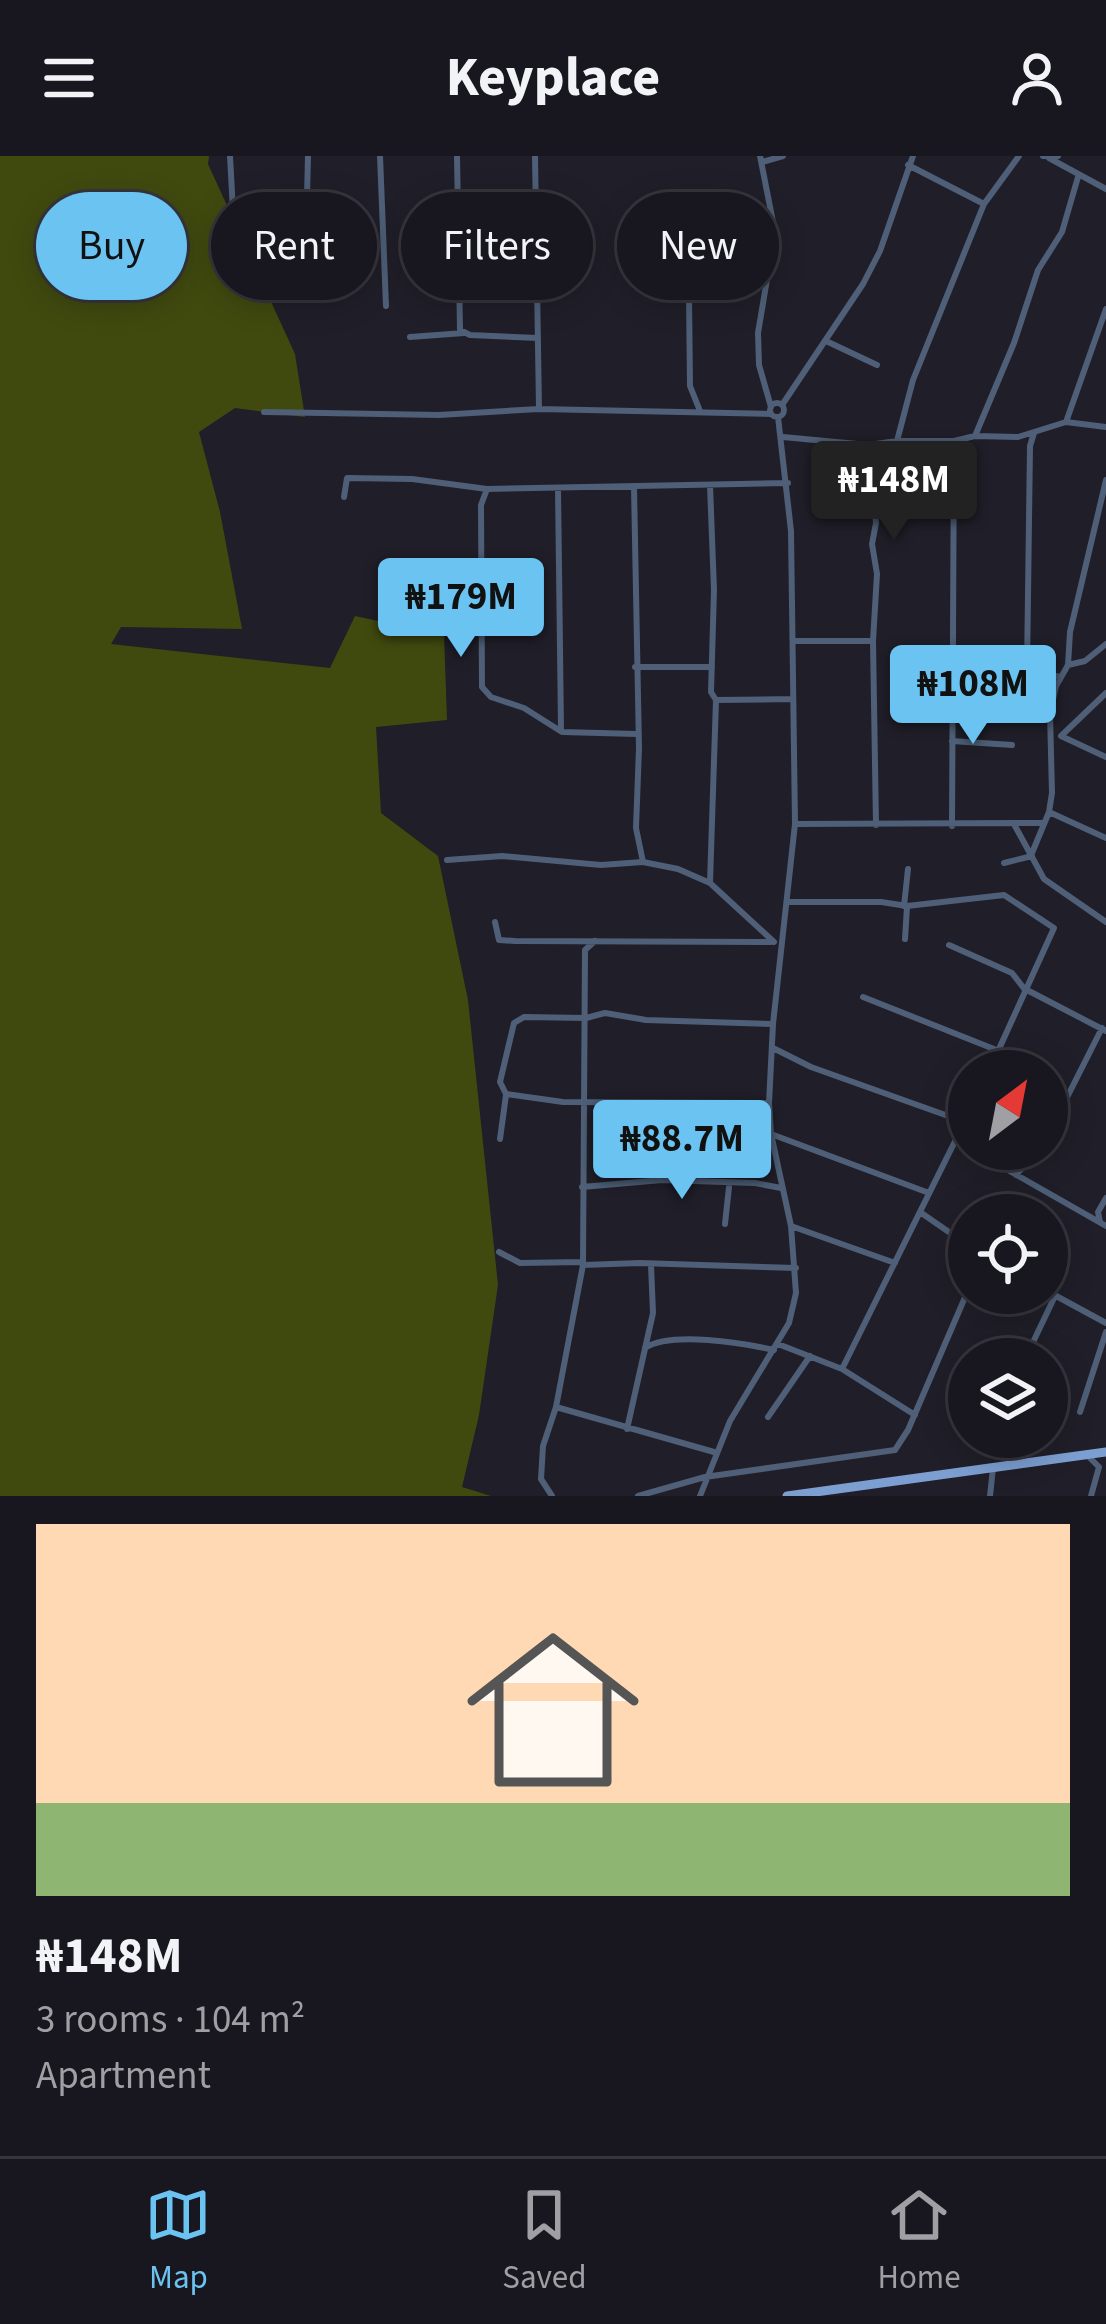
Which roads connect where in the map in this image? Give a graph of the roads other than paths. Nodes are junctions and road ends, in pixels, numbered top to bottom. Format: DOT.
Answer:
graph roads {
  1 [pos="230,156"];
  2 [pos="308,156"];
  3 [pos="380,156"];
  4 [pos="457,156"];
  5 [pos="535,156"];
  6 [pos="783,156"];
  7 [pos="913,156"];
  8 [pos="1019,156"];
  9 [pos="1053,157"];
  10 [pos="761,159"];
  11 [pos="908,165"];
  12 [pos="1078,177"];
  13 [pos="1106,189"];
  14 [pos="232,192"];
  15 [pos="307,192"];
  16 [pos="984,204"];
  17 [pos="689,300"];
  18 [pos="386,306"];
  19 [pos="1106,309"];
  20 [pos="464,333"];
  21 [pos="410,337"];
  22 [pos="538,338"];
  23 [pos="826,341"];
  24 [pos="877,365"];
  25 [pos="539,409"];
  26 [pos="700,411"];
  27 [pos="264,412"];
  28 [pos="773,413"];
  29 [pos="1066,422"];
  30 [pos="1106,427"];
  31 [pos="1034,433"];
  32 [pos="975,436"];
  33 [pos="783,437"];
  34 [pos="953,440"];
  35 [pos="897,441"];
  36 [pos="868,445"];
  37 [pos="1106,480"];
  38 [pos="788,483"];
  39 [pos="710,485"];
  40 [pos="634,487"];
  41 [pos="557,488"];
  42 [pos="487,489"];
  43 [pos="344,497"];
  44 [pos="791,641"];
  45 [pos="873,641"];
  46 [pos="1106,644"];
  47 [pos="1068,665"];
  48 [pos="712,667"];
  49 [pos="635,668"];
  50 [pos="952,669"];
  51 [pos="1027,669"];
  52 [pos="1060,677"];
  53 [pos="1106,693"];
  54 [pos="793,699"];
  55 [pos="716,700"];
  56 [pos="562,732"];
  57 [pos="637,734"];
  58 [pos="1056,737"];
  59 [pos="952,741"];
  60 [pos="1012,745"];
  61 [pos="1106,757"];
  62 [pos="1049,812"];
  63 [pos="1044,823"];
  64 [pos="795,824"];
  65 [pos="877,825"];
  66 [pos="952,826"];
  67 [pos="1015,826"];
  68 [pos="1106,838"];
  69 [pos="1032,854"];
  70 [pos="447,860"];
  71 [pos="643,862"];
  72 [pos="1004,863"];
  73 [pos="908,869"];
  74 [pos="710,883"];
  75 [pos="789,902"];
  76 [pos="906,906"];
  77 [pos="495,922"];
  78 [pos="1106,922"];
  79 [pos="905,940"];
  80 [pos="595,941"];
  81 [pos="779,943"];
  82 [pos="949,945"];
  83 [pos="1028,994"];
  84 [pos="863,997"];
  85 [pos="586,1018"];
  86 [pos="772,1024"];
  87 [pos="1104,1029"];
  88 [pos="771,1047"];
  89 [pos="996,1050"];
  90 [pos="1000,1050"];
  91 [pos="506,1094"];
  92 [pos="1068,1097"];
  93 [pos="584,1102"];
  94 [pos="769,1102"];
  95 [pos="948,1112"];
  96 [pos="771,1134"];
  97 [pos="500,1139"];
  98 [pos="948,1156"];
  99 [pos="1007,1170"];
  100 [pos="1020,1170"];
  101 [pos="1016,1175"];
  102 [pos="729,1185"];
  103 [pos="582,1187"];
  104 [pos="782,1188"];
  105 [pos="929,1193"];
  106 [pos="1106,1198"];
  107 [pos="920,1212"];
  108 [pos="1098,1219"];
  109 [pos="724,1224"];
  110 [pos="791,1226"];
  111 [pos="948,1231"];
  112 [pos="499,1252"];
  113 [pos="583,1263"];
  114 [pos="896,1264"];
  115 [pos="651,1265"];
  116 [pos="796,1268"];
  117 [pos="1068,1305"];
  118 [pos="958,1314"];
  119 [pos="1106,1328"];
  120 [pos="776,1347"];
  121 [pos="645,1348"];
  122 [pos="811,1357"];
  123 [pos="842,1369"];
  124 [pos="556,1407"];
  125 [pos="1080,1412"];
  126 [pos="915,1415"];
  127 [pos="768,1418"];
  128 [pos="627,1429"];
  129 [pos="714,1452"];
  130 [pos="1106,1452"];
  131 [pos="1087,1454"];
  132 [pos="993,1468"];
  133 [pos="705,1477"];
  134 [pos="1106,1480"];
  135 [pos="1095,1482"];
  136 [pos="552,1496"];
  137 [pos="638,1496"];
  138 [pos="700,1496"];
  139 [pos="787,1496"];
  140 [pos="990,1496"];
  141 [pos="1091,1496"];
  1 -- 14 [label="street"];
  2 -- 15 [label="street"];
  3 -- 18 [label="street"];
  4 -- 20 [label="street"];
  5 -- 22 [label="street"];
  6 -- 10 [label="street"];
  7 -- 11 [label="street"];
  8 -- 16 [label="street"];
  9 -- 12 [label="street"];
  10 -- 28 [label="street"];
  11 -- 16 [label="street"];
  11 -- 23 [label="street"];
  12 -- 13 [label="street"];
  12 -- 32 [label="street"];
  16 -- 35 [label="street"];
  17 -- 26 [label="street"];
  19 -- 29 [label="street"];
  20 -- 21 [label="street"];
  20 -- 22 [label="street"];
  22 -- 25 [label="street"];
  23 -- 24 [label="street"];
  23 -- 28 [label="street"];
  25 -- 26 [label="street"];
  25 -- 27 [label="street"];
  26 -- 28 [label="street"];
  28 -- 33 [label="street"];
  29 -- 30 [label="street"];
  29 -- 31 [label="street"];
  31 -- 32 [label="street"];
  31 -- 51 [label="street"];
  32 -- 34 [label="street"];
  33 -- 36 [label="street"];
  33 -- 38 [label="street"];
  34 -- 35 [label="street"];
  34 -- 50 [label="street"];
  35 -- 36 [label="street"];
  36 -- 45 [label="street"];
  37 -- 47 [label="street"];
  38 -- 39 [label="street"];
  38 -- 44 [label="street"];
  39 -- 40 [label="street"];
  39 -- 48 [label="street"];
  40 -- 41 [label="street"];
  40 -- 49 [label="street"];
  41 -- 42 [label="street"];
  41 -- 56 [label="street"];
  42 -- 43 [label="street"];
  42 -- 56 [label="street"];
  44 -- 45 [label="street"];
  44 -- 54 [label="street"];
  45 -- 65 [label="street"];
  46 -- 47 [label="street"];
  47 -- 52 [label="street"];
  48 -- 49 [label="street"];
  48 -- 55 [label="street"];
  49 -- 57 [label="street"];
  50 -- 51 [label="street"];
  50 -- 59 [label="street"];
  51 -- 52 [label="street"];
  52 -- 58 [label="street"];
  53 -- 58 [label="street"];
  54 -- 55 [label="street"];
  54 -- 64 [label="street"];
  55 -- 74 [label="street"];
  56 -- 57 [label="street"];
  57 -- 71 [label="street"];
  58 -- 61 [label="street"];
  58 -- 62 [label="street"];
  59 -- 60 [label="street"];
  59 -- 66 [label="street"];
  62 -- 63 [label="street"];
  62 -- 68 [label="street"];
  63 -- 67 [label="street"];
  63 -- 69 [label="street"];
  64 -- 65 [label="street"];
  64 -- 75 [label="street"];
  65 -- 66 [label="street"];
  66 -- 67 [label="street"];
  67 -- 69 [label="street"];
  69 -- 72 [label="street"];
  69 -- 78 [label="street"];
  70 -- 71 [label="street"];
  71 -- 74 [label="street"];
  73 -- 76 [label="street"];
  74 -- 81 [label="street"];
  75 -- 76 [label="street"];
  75 -- 81 [label="street"];
  76 -- 79 [label="street"];
  76 -- 83 [label="street"];
  77 -- 80 [label="street"];
  80 -- 81 [label="street"];
  80 -- 85 [label="street"];
  81 -- 86 [label="street"];
  82 -- 83 [label="street"];
  83 -- 87 [label="street"];
  83 -- 90 [label="street"];
  84 -- 89 [label="street"];
  85 -- 86 [label="street"];
  85 -- 91 [label="street"];
  85 -- 93 [label="street"];
  86 -- 88 [label="street"];
  87 -- 92 [label="street"];
  88 -- 94 [label="street"];
  88 -- 95 [label="street"];
  91 -- 93 [label="street"];
  91 -- 97 [label="street"];
  93 -- 94 [label="street"];
  93 -- 103 [label="street"];
  94 -- 96 [label="street"];
  96 -- 104 [label="street"];
  96 -- 105 [label="street"];
  98 -- 105 [label="street"];
  99 -- 101 [label="street"];
  100 -- 101 [label="street"];
  101 -- 108 [label="street"];
  102 -- 103 [label="street"];
  102 -- 104 [label="street"];
  102 -- 109 [label="street"];
  103 -- 113 [label="street"];
  104 -- 110 [label="street"];
  105 -- 107 [label="street"];
  106 -- 108 [label="street"];
  107 -- 111 [label="street"];
  107 -- 114 [label="street"];
  110 -- 114 [label="street"];
  110 -- 116 [label="street"];
  112 -- 113 [label="street"];
  113 -- 115 [label="street"];
  113 -- 124 [label="street"];
  114 -- 123 [label="street"];
  115 -- 116 [label="street"];
  115 -- 121 [label="street"];
  116 -- 120 [label="street"];
  117 -- 119 [label="street"];
  118 -- 126 [label="street"];
  119 -- 125 [label="street"];
  120 -- 121 [label="street"];
  120 -- 122 [label="street"];
  120 -- 129 [label="street"];
  121 -- 128 [label="street"];
  122 -- 123 [label="street"];
  122 -- 127 [label="street"];
  123 -- 126 [label="street"];
  124 -- 128 [label="street"];
  124 -- 136 [label="street"];
  126 -- 133 [label="street"];
  128 -- 129 [label="street"];
  129 -- 133 [label="street"];
  130 -- 131 [label="main road"];
  131 -- 132 [label="main road"];
  131 -- 135 [label="street"];
  132 -- 139 [label="main road"];
  132 -- 140 [label="street"];
  133 -- 137 [label="street"];
  133 -- 138 [label="street"];
  134 -- 135 [label="street"];
  135 -- 141 [label="street"];
}
